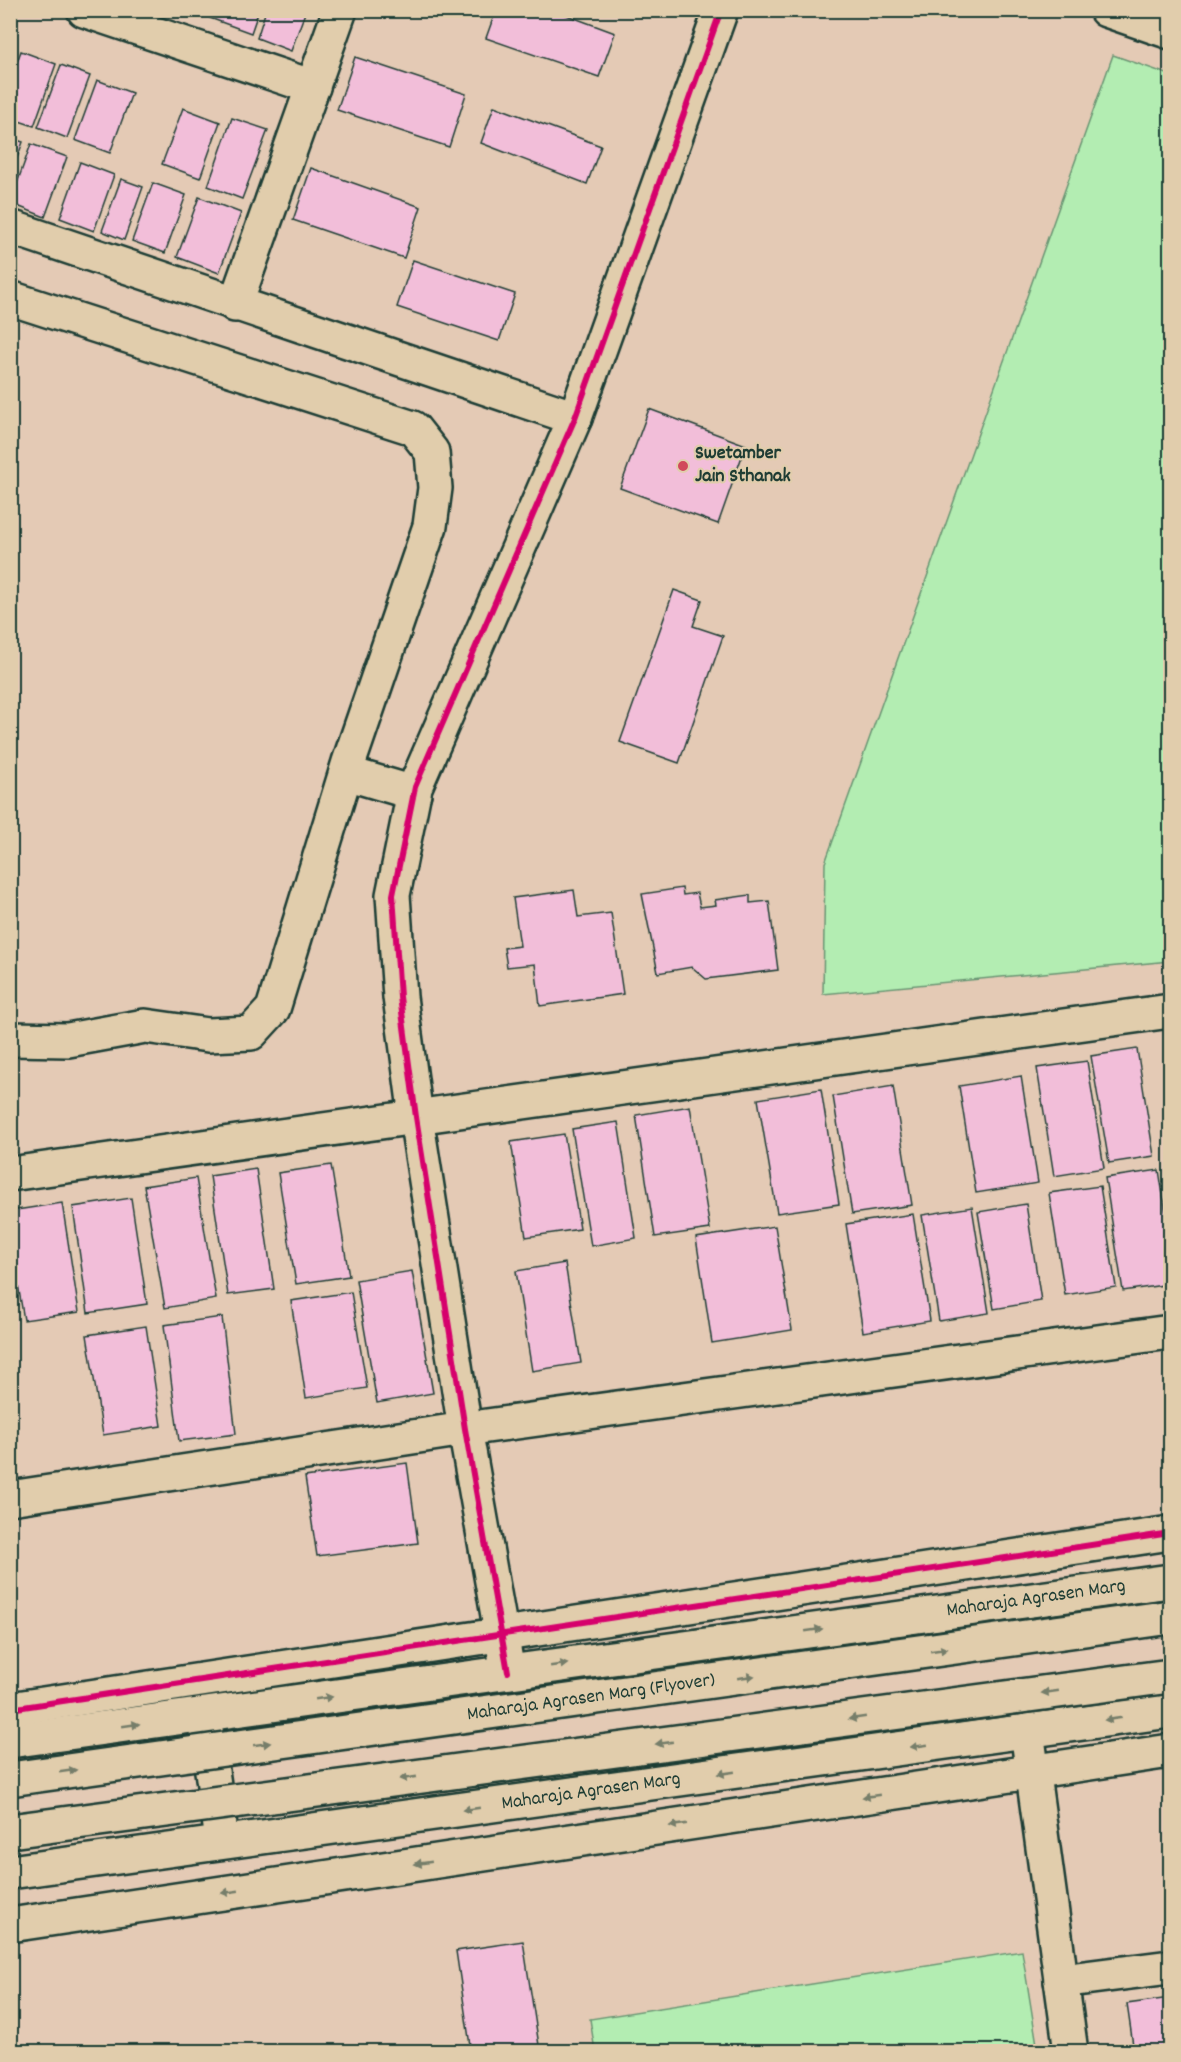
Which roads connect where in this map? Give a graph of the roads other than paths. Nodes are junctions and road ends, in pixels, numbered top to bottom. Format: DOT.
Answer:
graph roads {
  1 [pos="84,10"];
  2 [pos="340,10"];
  3 [pos="721,10"];
  4 [pos="1106,10"];
  5 [pos="1170,32"];
  6 [pos="313,87"];
  7 [pos="10,226"];
  8 [pos="10,298"];
  9 [pos="235,305"];
  10 [pos="575,418"];
  11 [pos="346,773"];
  12 [pos="414,793"];
  13 [pos="1170,1011"];
  14 [pos="10,1039"];
  15 [pos="416,1117"];
  16 [pos="10,1174"];
  17 [pos="1170,1332"];
  18 [pos="465,1429"];
  19 [pos="10,1498"];
  20 [pos="1170,1533"];
  21 [pos="1170,1581"];
  22 [pos="1170,1617"];
  23 [pos="501,1635"];
  24 [pos="508,1672"];
  25 [pos="1170,1676"];
  26 [pos="10,1709"];
  27 [pos="1170,1711"];
  28 [pos="204,1715"];
  29 [pos="1027,1731"];
  30 [pos="10,1741"];
  31 [pos="1170,1751"];
  32 [pos="1032,1772"];
  33 [pos="10,1779"];
  34 [pos="10,1831"];
  35 [pos="223,1843"];
  36 [pos="10,1872"];
  37 [pos="10,1925"];
  38 [pos="1170,1967"];
  39 [pos="1061,1981"];
  40 [pos="1071,2052"];
  1 -- 6 [label="street"];
  2 -- 6 [label="street"];
  3 -- 10 [label="street"];
  4 -- 5 [label="street"];
  6 -- 9 [label="street"];
  7 -- 9 [label="street"];
  8 -- 11 [label="street"];
  9 -- 10 [label="street"];
  10 -- 12 [label="street"];
  11 -- 12 [label="street"];
  11 -- 14 [label="street"];
  12 -- 15 [label="street"];
  13 -- 15 [label="street"];
  15 -- 16 [label="street"];
  15 -- 18 [label="street"];
  17 -- 18 [label="street"];
  18 -- 19 [label="street"];
  18 -- 23 [label="street"];
  20 -- 23 [label="street"];
  24 -- 21 [label="street, Maharaja Agrasen Marg, one-way"];
  33 -- 22 [label="street, Maharaja Agrasen Marg (Flyover), one-way, bridge"];
  23 -- 24 [label="street"];
  23 -- 26 [label="street"];
  28 -- 24 [label="street, Maharaja Agrasen Marg, one-way"];
  25 -- 34 [label="street, one-way, bridge"];
  27 -- 29 [label="street, Maharaja Agrasen Marg, one-way"];
  30 -- 28 [label="street, Maharaja Agrasen Marg, one-way"];
  28 -- 35 [label="street"];
  29 -- 32 [label="street"];
  29 -- 35 [label="street, Maharaja Agrasen Marg, one-way"];
  31 -- 32 [label="street"];
  32 -- 37 [label="street, one-way"];
  32 -- 39 [label="street"];
  35 -- 36 [label="street, Maharaja Agrasen Marg"];
  38 -- 39 [label="street"];
  39 -- 40 [label="street"];
}
